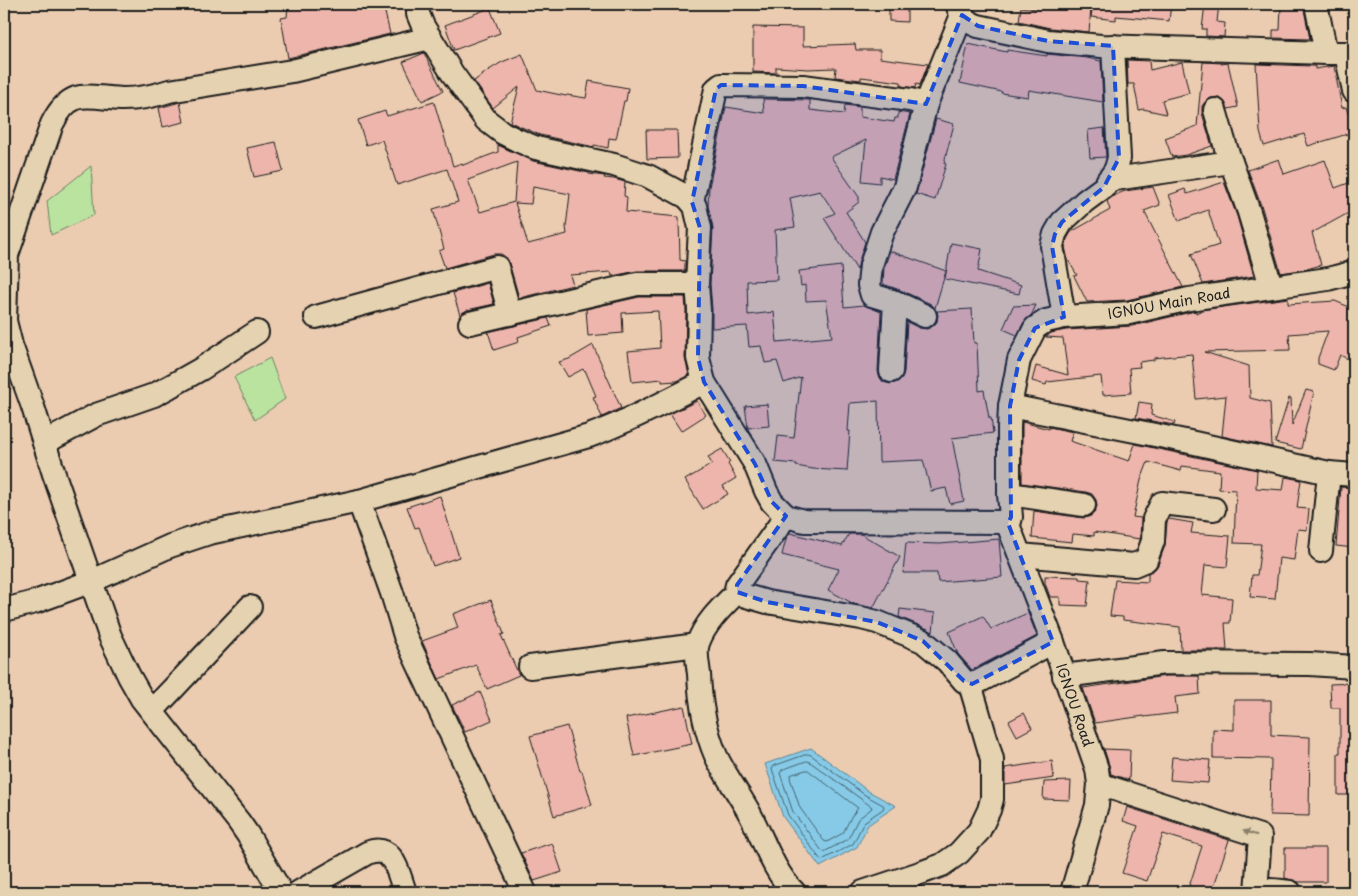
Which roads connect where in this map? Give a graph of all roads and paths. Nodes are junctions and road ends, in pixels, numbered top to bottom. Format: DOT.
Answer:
graph roads {
  1 [pos="1316,4"];
  2 [pos="413,7"];
  3 [pos="960,10"];
  4 [pos="430,38"];
  5 [pos="1113,46"];
  6 [pos="1342,53"];
  7 [pos="1354,91"];
  8 [pos="926,104"];
  9 [pos="1215,110"];
  10 [pos="1231,162"];
  11 [pos="1108,180"];
  12 [pos="692,202"];
  13 [pos="1353,276"];
  14 [pos="698,284"];
  15 [pos="1271,286"];
  16 [pos="895,302"];
  17 [pos="510,314"];
  18 [pos="925,316"];
  19 [pos="316,317"];
  20 [pos="1064,317"];
  21 [pos="470,323"];
  22 [pos="257,332"];
  23 [pos="892,371"];
  24 [pos="704,382"];
  25 [pos="1010,406"];
  26 [pos="44,443"];
  27 [pos="1329,472"];
  28 [pos="1354,475"];
  29 [pos="1009,494"];
  30 [pos="359,501"];
  31 [pos="1084,505"];
  32 [pos="1214,508"];
  33 [pos="786,516"];
  34 [pos="1007,522"];
  35 [pos="1321,551"];
  36 [pos="1020,554"];
  37 [pos="92,581"];
  38 [pos="737,592"];
  39 [pos="250,608"];
  40 [pos="4,610"];
  41 [pos="1053,642"];
  42 [pos="697,645"];
  43 [pos="530,668"];
  44 [pos="1354,668"];
  45 [pos="1064,676"];
  46 [pos="970,684"];
  47 [pos="152,711"];
  48 [pos="1099,784"];
  49 [pos="281,892"];
  50 [pos="300,892"];
  51 [pos="405,892"];
  52 [pos="526,892"];
  53 [pos="794,892"];
  54 [pos="863,892"];
  55 [pos="1072,892"];
  56 [pos="1257,892"];
  57 [pos="1290,892"];
  1 -- 6 [label="street"];
  2 -- 4 [label="street"];
  3 -- 5 [label="street"];
  3 -- 8 [label="street"];
  4 -- 12 [label="street"];
  4 -- 26 [label="street"];
  5 -- 6 [label="street"];
  5 -- 11 [label="street"];
  6 -- 7 [label="street"];
  8 -- 12 [label="street"];
  8 -- 16 [label="street"];
  9 -- 10 [label="street"];
  10 -- 11 [label="street"];
  10 -- 15 [label="street"];
  11 -- 20 [label="street"];
  12 -- 14 [label="street"];
  13 -- 15 [label="street, IGNOU Main Road"];
  14 -- 17 [label="street"];
  14 -- 24 [label="street"];
  15 -- 20 [label="street, IGNOU Main Road"];
  16 -- 18 [label="street"];
  16 -- 23 [label="street"];
  17 -- 19 [label="street"];
  17 -- 21 [label="street"];
  20 -- 25 [label="street, IGNOU Main Road"];
  22 -- 26 [label="street"];
  24 -- 30 [label="street"];
  24 -- 33 [label="street"];
  25 -- 27 [label="street"];
  25 -- 29 [label="street, IGNOU Main Road"];
  26 -- 37 [label="street"];
  27 -- 28 [label="street"];
  27 -- 35 [label="street"];
  29 -- 31 [label="street"];
  29 -- 34 [label="street, IGNOU Main Road"];
  30 -- 37 [label="street"];
  30 -- 52 [label="street"];
  32 -- 36 [label="street"];
  33 -- 34 [label="street"];
  33 -- 38 [label="street"];
  34 -- 36 [label="street, IGNOU Road"];
  36 -- 41 [label="street, IGNOU Road"];
  37 -- 40 [label="street"];
  37 -- 47 [label="street"];
  38 -- 42 [label="street"];
  38 -- 46 [label="street"];
  39 -- 47 [label="street"];
  41 -- 45 [label="street, IGNOU Road"];
  41 -- 46 [label="street"];
  42 -- 43 [label="street"];
  42 -- 53 [label="street"];
  44 -- 45 [label="street"];
  45 -- 48 [label="street, IGNOU Road"];
  46 -- 54 [label="street"];
  47 -- 49 [label="street"];
  48 -- 55 [label="street, IGNOU Road"];
  56 -- 48 [label="street, one-way"];
  50 -- 51 [label="street"];
  56 -- 57 [label="street"];
}
